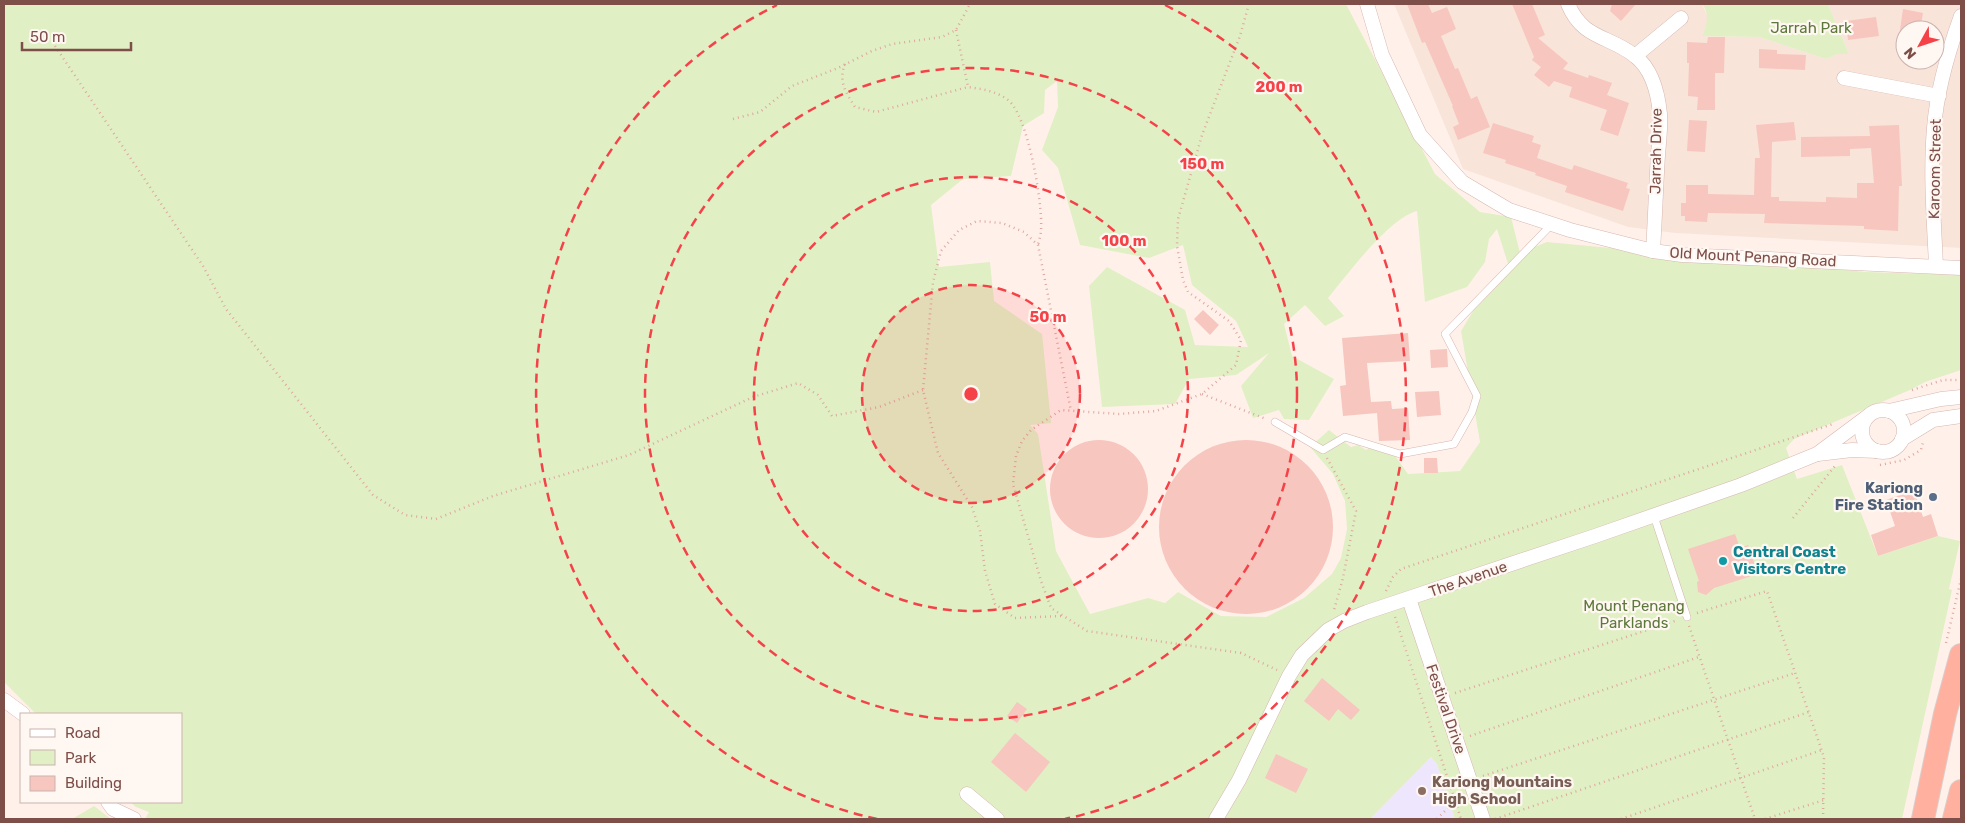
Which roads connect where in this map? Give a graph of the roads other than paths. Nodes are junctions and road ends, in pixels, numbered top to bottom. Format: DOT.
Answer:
graph roads {
  1 [pos="1367,4"];
  2 [pos="1568,4"];
  3 [pos="1961,16"];
  4 [pos="1681,18"];
  5 [pos="1635,56"];
  6 [pos="1844,78"];
  7 [pos="1939,96"];
  8 [pos="1552,224"];
  9 [pos="1653,250"];
  10 [pos="1936,266"];
  11 [pos="1961,268"];
  12 [pos="1959,394"];
  13 [pos="1889,411"];
  14 [pos="1868,416"];
  15 [pos="1961,416"];
  16 [pos="1275,422"];
  17 [pos="1902,439"];
  18 [pos="1877,451"];
  19 [pos="1817,454"];
  20 [pos="1654,516"];
  21 [pos="1408,599"];
  22 [pos="1687,617"];
  23 [pos="1954,649"];
  24 [pos="4,700"];
  25 [pos="22,713"];
  26 [pos="1961,791"];
  27 [pos="967,794"];
  28 [pos="109,803"];
  29 [pos="124,803"];
  30 [pos="135,819"];
  31 [pos="996,819"];
  32 [pos="1216,819"];
  33 [pos="1483,819"];
  34 [pos="1923,819"];
  35 [pos="1954,819"];
  1 -- 8 [label="street, Old Mount Penang Road"];
  2 -- 5 [label="street, Jarrah Drive"];
  3 -- 7 [label="street, Karoom Street"];
  4 -- 5 [label="street"];
  5 -- 9 [label="street, Jarrah Drive"];
  6 -- 7 [label="street"];
  7 -- 10 [label="street, Karoom Street"];
  8 -- 9 [label="street, Old Mount Penang Road"];
  8 -- 16 [label="lane"];
  9 -- 10 [label="street, Old Mount Penang Road"];
  10 -- 11 [label="street, Old Mount Penang Road"];
  12 -- 13 [label="street"];
  13 -- 14 [label="street"];
  13 -- 17 [label="street"];
  14 -- 18 [label="street"];
  14 -- 19 [label="street, The Avenue"];
  15 -- 17 [label="street"];
  17 -- 18 [label="street"];
  18 -- 19 [label="street, The Avenue"];
  19 -- 20 [label="street, The Avenue"];
  20 -- 21 [label="street, The Avenue"];
  20 -- 22 [label="lane"];
  21 -- 32 [label="street, The Avenue"];
  21 -- 33 [label="street, Festival Drive"];
  23 -- 34 [label="highway"];
  24 -- 25 [label="street"];
  26 -- 35 [label="highway"];
  27 -- 31 [label="street"];
  28 -- 30 [label="street"];
  29 -- 30 [label="street"];
}
